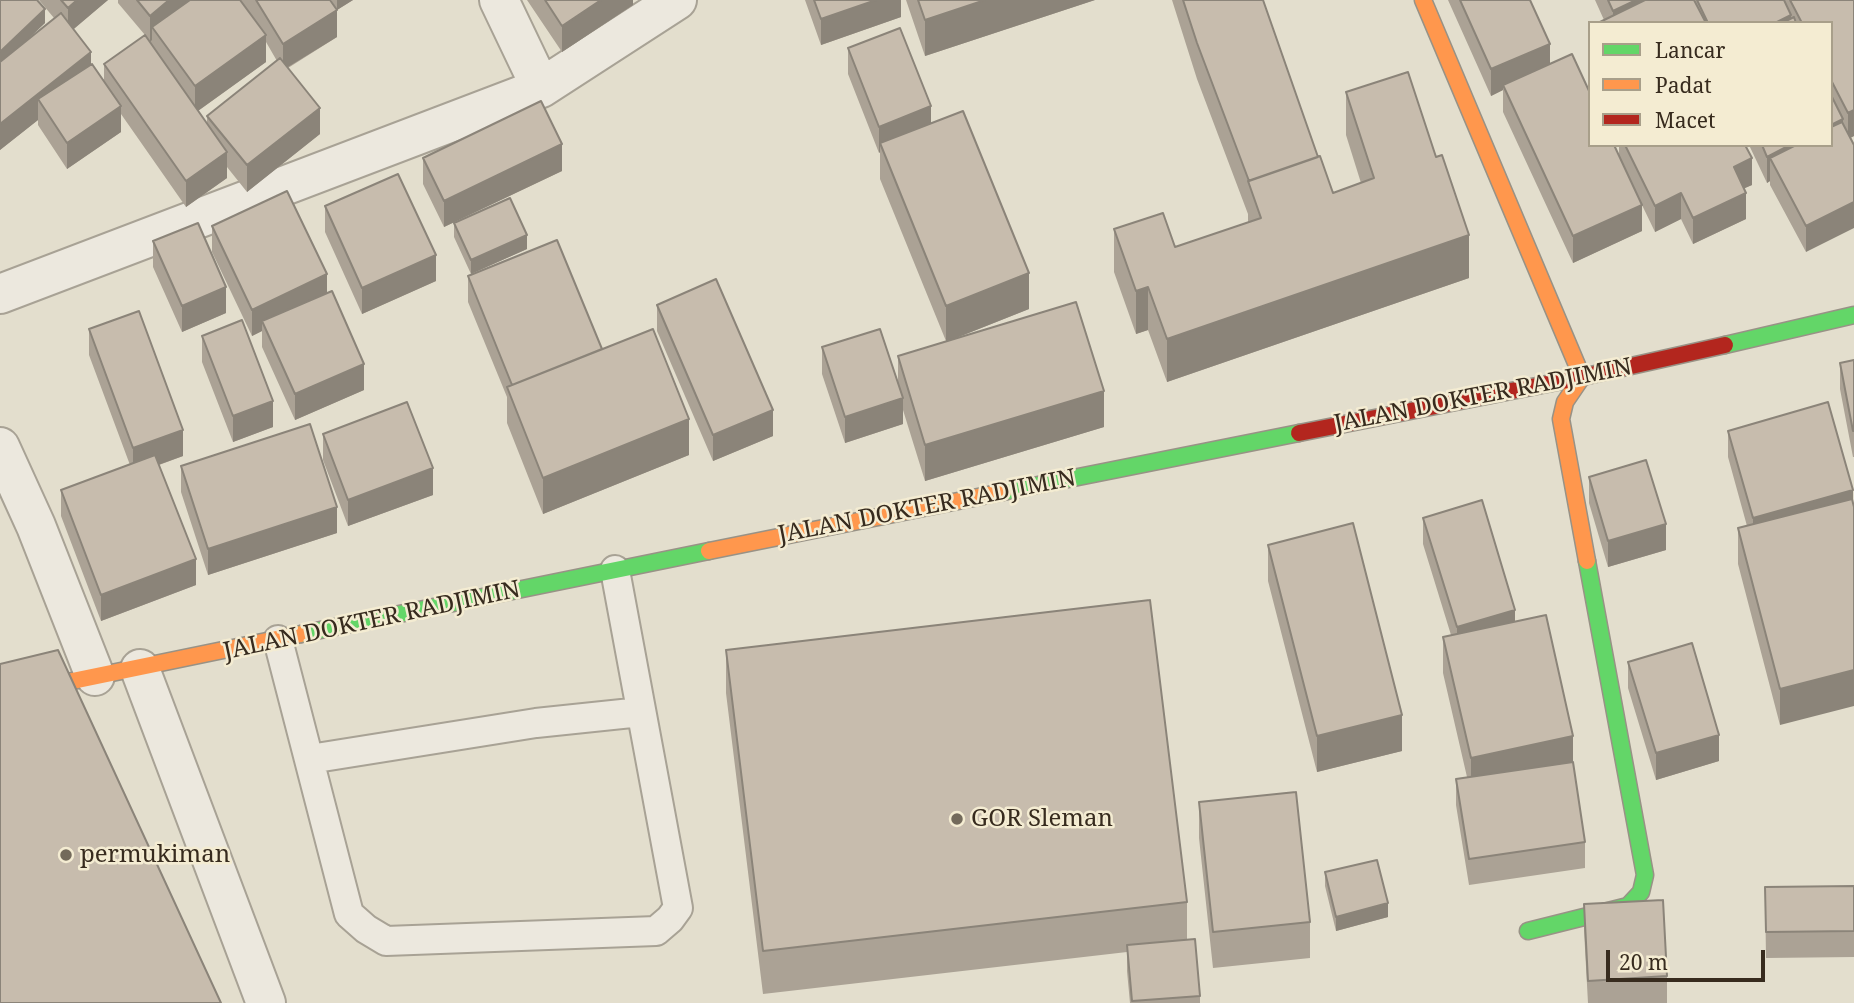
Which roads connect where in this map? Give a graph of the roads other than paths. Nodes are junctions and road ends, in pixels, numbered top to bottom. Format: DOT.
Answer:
graph roads {
  1 [pos="499,0"];
  2 [pos="677,0"];
  3 [pos="1423,0"];
  4 [pos="541,88"];
  5 [pos="0,294"];
  6 [pos="1854,315"];
  7 [pos="1582,377"];
  8 [pos="0,447"];
  9 [pos="615,570"];
  10 [pos="278,640"];
  11 [pos="140,669"];
  12 [pos="95,676"];
  13 [pos="0,696"];
  14 [pos="641,712"];
  15 [pos="310,759"];
  16 [pos="1528,931"];
  17 [pos="266,1003"];
  1 -- 4 [label="street"];
  2 -- 4 [label="street"];
  3 -- 7 [label="main road"];
  4 -- 5 [label="street"];
  6 -- 7 [label="main road, JALAN DOKTER RADJIMIN"];
  7 -- 9 [label="main road, JALAN DOKTER RADJIMIN"];
  7 -- 16 [label="main road"];
  8 -- 12 [label="street"];
  9 -- 10 [label="main road, JALAN DOKTER RADJIMIN"];
  9 -- 14 [label="lane"];
  10 -- 11 [label="main road, JALAN DOKTER RADJIMIN"];
  10 -- 15 [label="lane"];
  11 -- 12 [label="main road, JALAN DOKTER RADJIMIN"];
  11 -- 17 [label="street"];
  12 -- 13 [label="main road, JALAN DOKTER RADJIMIN"];
  14 -- 15 [label="lane"];
  14 -- 15 [label="lane"];
}
